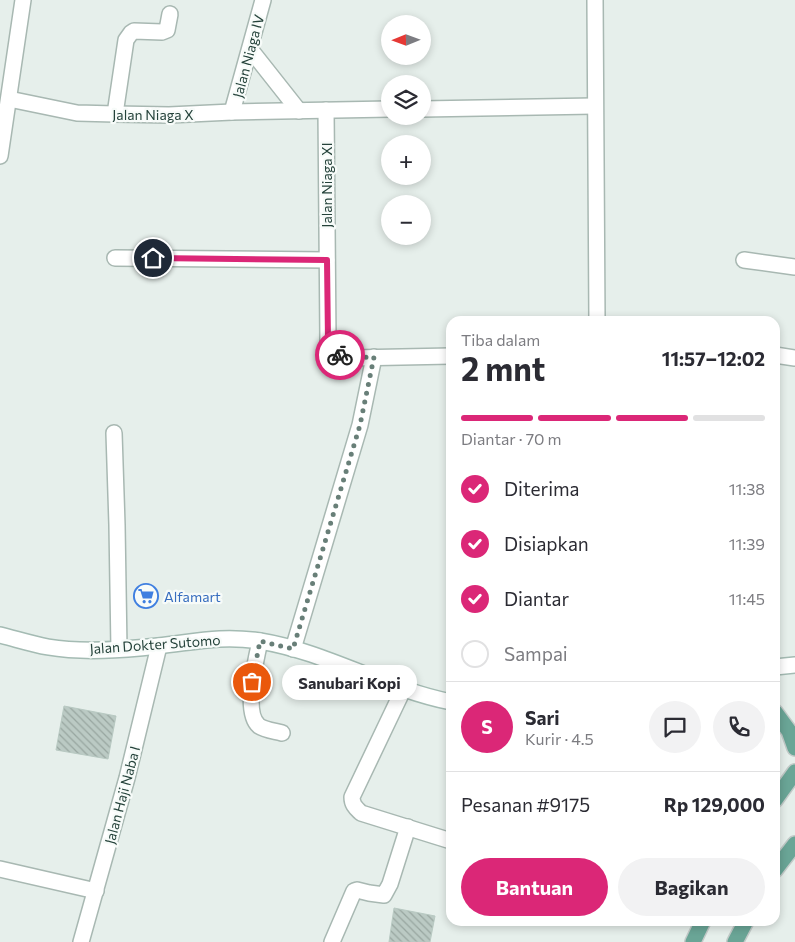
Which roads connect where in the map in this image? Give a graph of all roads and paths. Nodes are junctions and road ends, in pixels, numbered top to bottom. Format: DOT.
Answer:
graph roads {
  1 [pos="23,0"];
  2 [pos="263,0"];
  3 [pos="595,0"];
  4 [pos="170,14"];
  5 [pos="250,49"];
  6 [pos="9,98"];
  7 [pos="594,106"];
  8 [pos="381,109"];
  9 [pos="431,109"];
  10 [pos="326,110"];
  11 [pos="299,111"];
  12 [pos="232,112"];
  13 [pos="115,114"];
  14 [pos="0,156"];
  15 [pos="115,258"];
  16 [pos="327,260"];
  17 [pos="744,260"];
  18 [pos="795,267"];
  19 [pos="597,316"];
  20 [pos="446,356"];
  21 [pos="780,356"];
  22 [pos="374,357"];
  23 [pos="795,358"];
  24 [pos="114,433"];
  25 [pos="0,635"];
  26 [pos="260,641"];
  27 [pos="159,646"];
  28 [pos="119,649"];
  29 [pos="293,649"];
  30 [pos="795,665"];
  31 [pos="780,666"];
  32 [pos="403,690"];
  33 [pos="446,701"];
  34 [pos="780,719"];
  35 [pos="282,733"];
  36 [pos="795,748"];
  37 [pos="795,772"];
  38 [pos="780,793"];
  39 [pos="408,827"];
  40 [pos="446,839"];
  41 [pos="795,844"];
  42 [pos="780,864"];
  43 [pos="0,868"];
  44 [pos="96,891"];
  45 [pos="701,926"];
  46 [pos="743,926"];
  47 [pos="81,942"];
  48 [pos="332,942"];
  49 [pos="693,942"];
  50 [pos="735,942"];
  1 -- 6 [label="street"];
  2 -- 5 [label="street, Jalan Niaga IV"];
  3 -- 7 [label="street"];
  4 -- 13 [label="street"];
  5 -- 11 [label="street"];
  5 -- 12 [label="street, Jalan Niaga IV"];
  6 -- 13 [label="street, Jalan Niaga X"];
  6 -- 14 [label="street"];
  7 -- 9 [label="street"];
  7 -- 19 [label="street"];
  8 -- 10 [label="street, Jalan Niaga X"];
  10 -- 11 [label="street, Jalan Niaga X"];
  10 -- 16 [label="street, Jalan Niaga XI"];
  11 -- 12 [label="street, Jalan Niaga X"];
  12 -- 13 [label="street, Jalan Niaga X"];
  15 -- 16 [label="street"];
  16 -- 22 [label="street, Jalan Niaga XI"];
  17 -- 18 [label="street"];
  20 -- 22 [label="street, Jalan Niaga XI"];
  21 -- 23 [label="street"];
  22 -- 29 [label="street"];
  24 -- 28 [label="street"];
  25 -- 28 [label="street, Jalan Dokter Sutomo"];
  26 -- 27 [label="street, Jalan Dokter Sutomo"];
  26 -- 29 [label="street, Jalan Dokter Sutomo"];
  26 -- 35 [label="street"];
  27 -- 28 [label="street, Jalan Dokter Sutomo"];
  27 -- 44 [label="street, Jalan Haji Naba I"];
  29 -- 32 [label="street, Jalan Dokter Sutomo"];
  30 -- 31 [label="street"];
  32 -- 33 [label="street, Jalan Dokter Sutomo"];
  32 -- 39 [label="street"];
  34 -- 36 [label="main road"];
  37 -- 38 [label="main road"];
  39 -- 40 [label="street"];
  39 -- 48 [label="street"];
  41 -- 42 [label="main road"];
  43 -- 44 [label="street"];
  44 -- 47 [label="street, Jalan Haji Naba I"];
  45 -- 49 [label="main road"];
  46 -- 50 [label="main road"];
}
